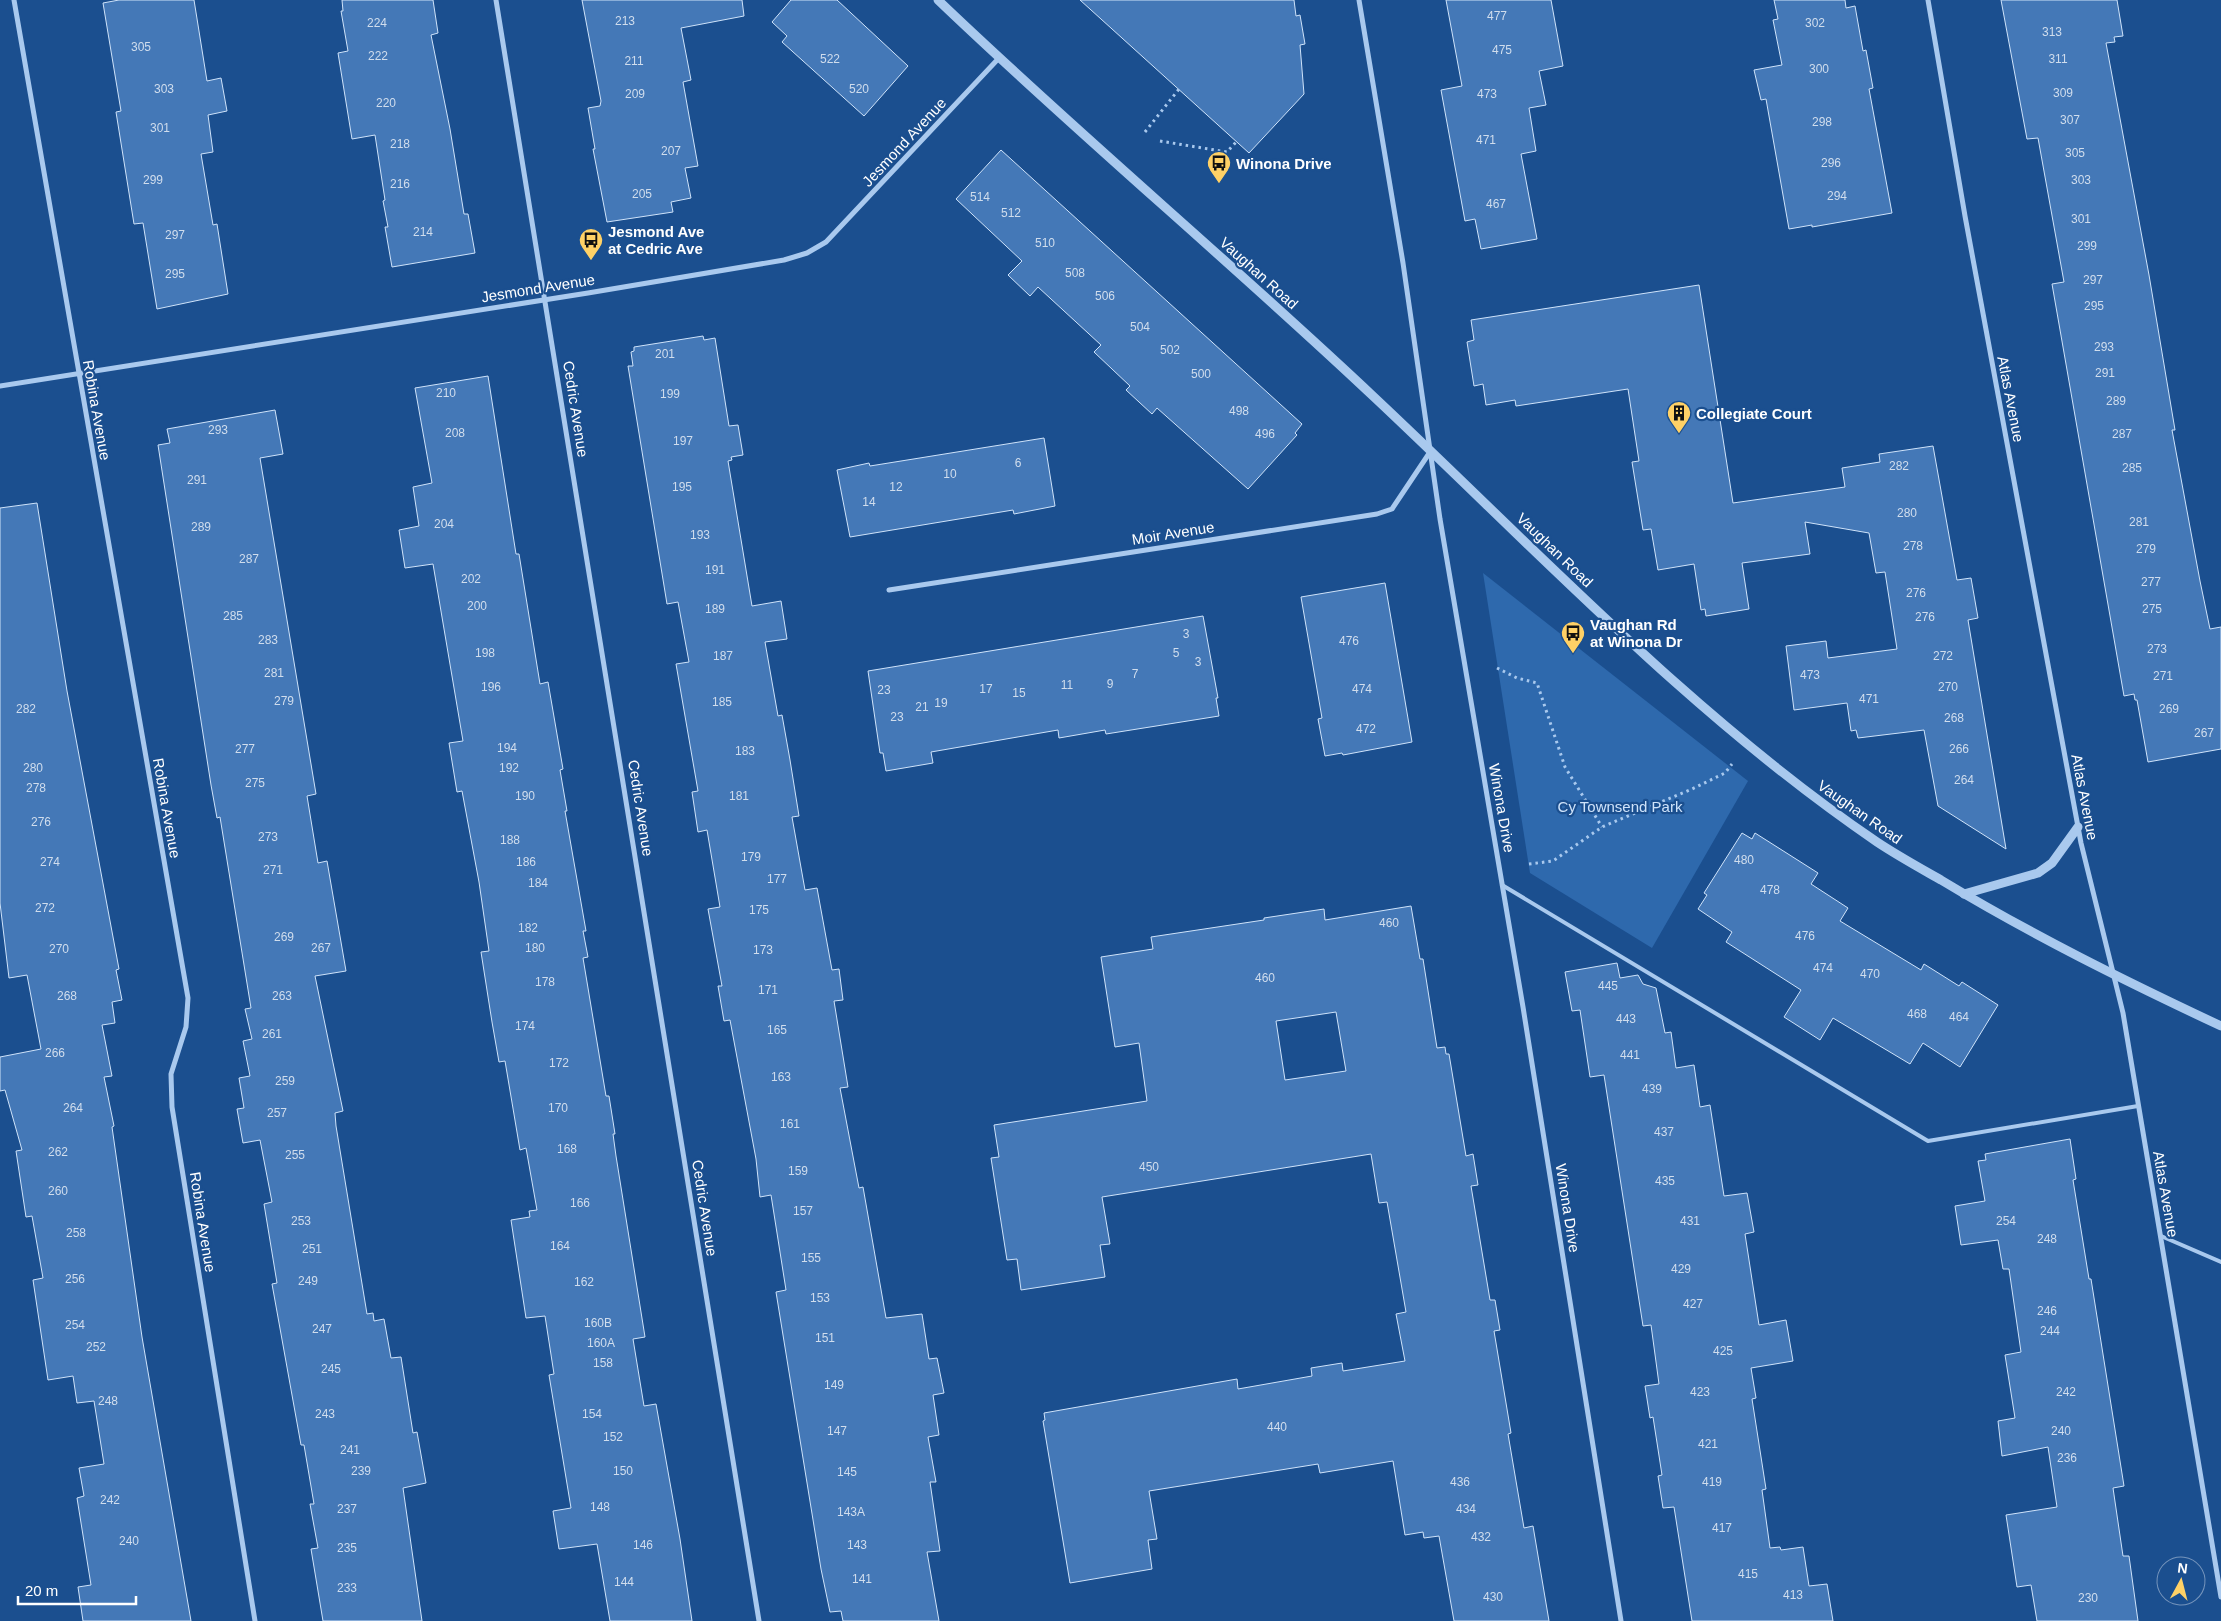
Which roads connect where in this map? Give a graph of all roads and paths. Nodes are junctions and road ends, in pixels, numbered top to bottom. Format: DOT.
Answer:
graph roads {
  1 [pos="14,0"];
  2 [pos="496,0"];
  3 [pos="938,0"];
  4 [pos="1359,0"];
  5 [pos="1928,0"];
  6 [pos="999,58"];
  7 [pos="1179,89"];
  8 [pos="1144,132"];
  9 [pos="1160,141"];
  10 [pos="1237,141"];
  11 [pos="546,300"];
  12 [pos="78,373"];
  13 [pos="0,386"];
  14 [pos="1430,452"];
  15 [pos="889,590"];
  16 [pos="1497,668"];
  17 [pos="1732,764"];
  18 [pos="1602,827"];
  19 [pos="2078,827"];
  20 [pos="1529,864"];
  21 [pos="1502,885"];
  22 [pos="1964,894"];
  23 [pos="2114,976"];
  24 [pos="2221,1026"];
  25 [pos="2138,1106"];
  26 [pos="2161,1236"];
  27 [pos="2221,1262"];
  28 [pos="2221,1597"];
  29 [pos="255,1621"];
  30 [pos="759,1621"];
  31 [pos="1621,1621"];
  1 -- 12 [label="street, Robina Avenue"];
  2 -- 11 [label="street, Cedric Avenue"];
  3 -- 6 [label="street, Vaughan Road"];
  4 -- 14 [label="street, Winona Drive"];
  5 -- 19 [label="street, Atlas Avenue"];
  6 -- 11 [label="street, Jesmond Avenue"];
  6 -- 14 [label="street, Vaughan Road"];
  7 -- 8 [label="path"];
  9 -- 10 [label="path"];
  11 -- 12 [label="street, Jesmond Avenue"];
  11 -- 30 [label="street, Cedric Avenue"];
  12 -- 13 [label="street, Jesmond Avenue"];
  12 -- 29 [label="street, Robina Avenue"];
  14 -- 15 [label="street, Moir Avenue"];
  14 -- 21 [label="street, Winona Drive"];
  14 -- 22 [label="street, Vaughan Road"];
  16 -- 18 [label="path"];
  17 -- 18 [label="path"];
  18 -- 20 [label="path"];
  19 -- 22 [label="street"];
  19 -- 23 [label="street, Atlas Avenue"];
  21 -- 25 [label="lane"];
  21 -- 31 [label="street, Winona Drive"];
  22 -- 23 [label="street, Vaughan Road"];
  23 -- 24 [label="street, Vaughan Road"];
  23 -- 25 [label="street, Atlas Avenue"];
  25 -- 26 [label="street, Atlas Avenue"];
  26 -- 27 [label="lane"];
  26 -- 28 [label="street, Atlas Avenue"];
}
